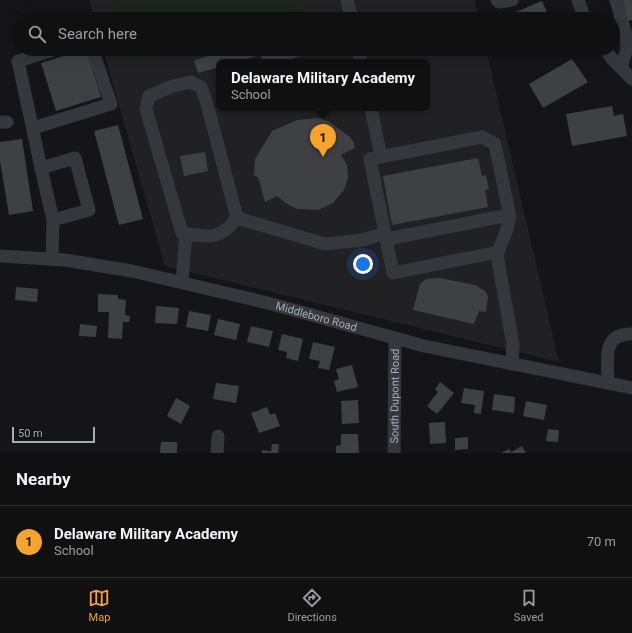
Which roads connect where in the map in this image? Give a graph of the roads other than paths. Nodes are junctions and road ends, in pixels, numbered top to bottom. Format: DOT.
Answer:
graph roads {
  1 [pos="348,0"];
  2 [pos="497,0"];
  3 [pos="512,0"];
  4 [pos="578,0"];
  5 [pos="616,0"];
  6 [pos="351,12"];
  7 [pos="582,12"];
  8 [pos="619,12"];
  9 [pos="620,14"];
  10 [pos="34,56"];
  11 [pos="94,56"];
  12 [pos="611,56"];
  13 [pos="620,67"];
  14 [pos="632,79"];
  15 [pos="372,111"];
  16 [pos="33,128"];
  17 [pos="381,157"];
  18 [pos="41,168"];
  19 [pos="509,215"];
  20 [pos="237,218"];
  21 [pos="53,220"];
  22 [pos="186,234"];
  23 [pos="386,236"];
  24 [pos="498,252"];
  25 [pos="0,256"];
  26 [pos="52,259"];
  27 [pos="182,282"];
  28 [pos="632,334"];
  29 [pos="395,339"];
  30 [pos="512,364"];
  31 [pos="608,383"];
  32 [pos="632,388"];
  33 [pos="218,436"];
  34 [pos="217,453"];
  35 [pos="394,453"];
  1 -- 6 [label="street"];
  2 -- 3 [label="street"];
  4 -- 7 [label="street"];
  5 -- 8 [label="street"];
  9 -- 13 [label="street"];
  10 -- 16 [label="street"];
  11 -- 16 [label="street"];
  12 -- 13 [label="street"];
  13 -- 14 [label="street"];
  15 -- 17 [label="street"];
  16 -- 18 [label="street"];
  17 -- 19 [label="street"];
  17 -- 23 [label="street"];
  18 -- 21 [label="street"];
  18 -- 21 [label="street"];
  19 -- 23 [label="street"];
  19 -- 24 [label="street"];
  20 -- 22 [label="street"];
  20 -- 22 [label="street"];
  20 -- 23 [label="street"];
  21 -- 26 [label="street"];
  22 -- 27 [label="street"];
  23 -- 24 [label="street"];
  24 -- 30 [label="street"];
  25 -- 26 [label="street, Middleboro Road"];
  26 -- 27 [label="street, Middleboro Road"];
  27 -- 29 [label="street, Middleboro Road"];
  28 -- 31 [label="street"];
  29 -- 30 [label="street, Middleboro Road"];
  29 -- 35 [label="street, South Dupont Road"];
  30 -- 31 [label="street, Middleboro Road"];
  31 -- 32 [label="street, Middleboro Road"];
  33 -- 34 [label="street"];
}
